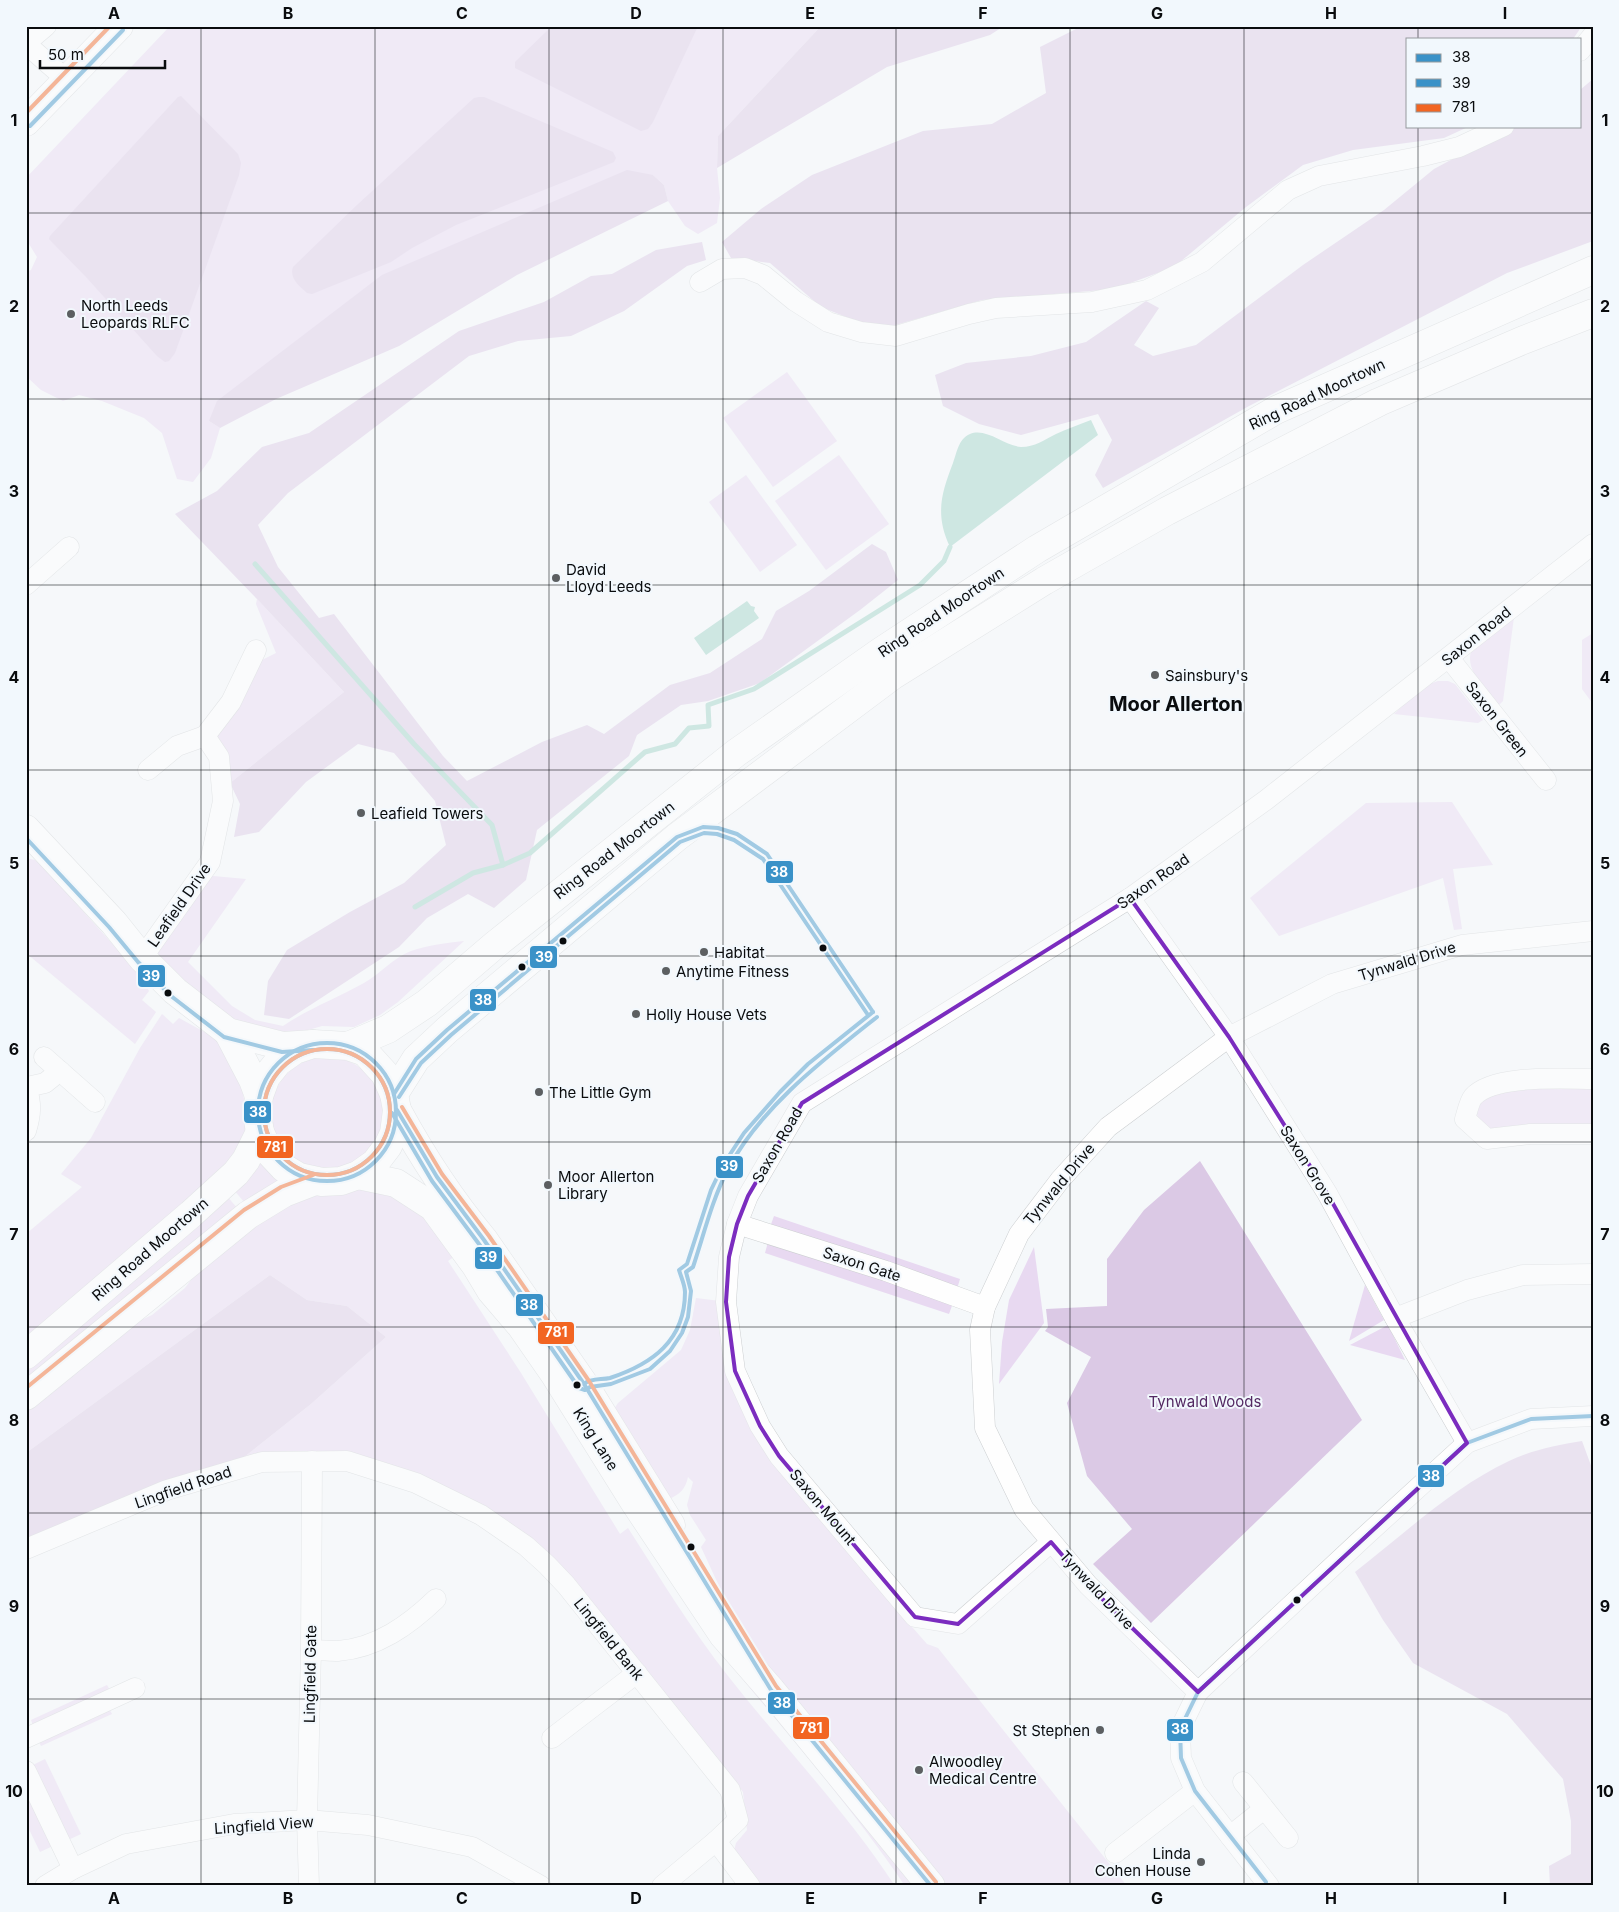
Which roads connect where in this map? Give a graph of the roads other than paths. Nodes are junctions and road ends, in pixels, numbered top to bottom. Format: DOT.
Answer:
graph roads {
  1 [pos="46,26"];
  2 [pos="119,26"];
  3 [pos="1593,35"];
  4 [pos="26,43"];
  5 [pos="1582,49"];
  6 [pos="67,80"];
  7 [pos="26,122"];
  8 [pos="1500,128"];
  9 [pos="1588,274"];
  10 [pos="700,282"];
  11 [pos="1593,313"];
  12 [pos="1593,544"];
  13 [pos="69,547"];
  14 [pos="26,585"];
  15 [pos="256,650"];
  16 [pos="1449,658"];
  17 [pos="205,736"];
  18 [pos="148,770"];
  19 [pos="1546,780"];
  20 [pos="27,833"];
  21 [pos="1130,898"];
  22 [pos="1593,931"];
  23 [pos="142,958"];
  24 [pos="228,1032"];
  25 [pos="1229,1037"];
  26 [pos="313,1044"];
  27 [pos="348,1046"];
  28 [pos="44,1057"];
  29 [pos="60,1071"];
  30 [pos="1593,1079"];
  31 [pos="26,1087"];
  32 [pos="259,1096"];
  33 [pos="95,1102"];
  34 [pos="396,1102"];
  35 [pos="26,1131"];
  36 [pos="260,1132"];
  37 [pos="1593,1134"];
  38 [pos="358,1175"];
  39 [pos="315,1181"];
  40 [pos="737,1224"];
  41 [pos="1593,1274"];
  42 [pos="985,1307"];
  43 [pos="1395,1318"];
  44 [pos="26,1355"];
  45 [pos="26,1396"];
  46 [pos="1593,1416"];
  47 [pos="1467,1443"];
  48 [pos="312,1461"];
  49 [pos="347,1461"];
  50 [pos="1051,1542"];
  51 [pos="26,1549"];
  52 [pos="436,1599"];
  53 [pos="311,1650"];
  54 [pos="637,1673"];
  55 [pos="135,1688"];
  56 [pos="772,1690"];
  57 [pos="1198,1692"];
  58 [pos="26,1738"];
  59 [pos="552,1738"];
  60 [pos="26,1771"];
  61 [pos="1243,1782"];
  62 [pos="1195,1791"];
  63 [pos="1264,1809"];
  64 [pos="307,1820"];
  65 [pos="1230,1836"];
  66 [pos="1288,1838"];
  67 [pos="716,1841"];
  68 [pos="1115,1853"];
  69 [pos="73,1868"];
  70 [pos="1266,1884"];
  71 [pos="46,1886"];
  72 [pos="309,1886"];
  73 [pos="541,1886"];
  74 [pos="662,1886"];
  75 [pos="750,1886"];
  76 [pos="930,1886"];
  1 -- 4 [label="street"];
  2 -- 6 [label="main road"];
  3 -- 5 [label="street"];
  4 -- 6 [label="street"];
  6 -- 7 [label="main road"];
  8 -- 10 [label="street"];
  9 -- 27 [label="main road, Ring Road Moortown"];
  11 -- 34 [label="main road, Ring Road Moortown"];
  12 -- 16 [label="street, Saxon Road"];
  13 -- 14 [label="street"];
  15 -- 17 [label="street"];
  16 -- 19 [label="street, Saxon Green"];
  16 -- 21 [label="street, Saxon Road"];
  17 -- 18 [label="street"];
  17 -- 23 [label="street, Leafield Drive"];
  20 -- 23 [label="main road"];
  21 -- 25 [label="street, Saxon Grove"];
  21 -- 40 [label="street, Saxon Road"];
  22 -- 25 [label="street, Tynwald Drive"];
  23 -- 24 [label="main road"];
  24 -- 26 [label="main road"];
  24 -- 32 [label="main road"];
  25 -- 42 [label="street, Tynwald Drive"];
  25 -- 43 [label="street, Saxon Grove"];
  26 -- 27 [label="main road"];
  26 -- 32 [label="main road"];
  27 -- 34 [label="main road"];
  28 -- 29 [label="street"];
  29 -- 31 [label="street"];
  29 -- 33 [label="street"];
  30 -- 37 [label="street"];
  31 -- 35 [label="street"];
  32 -- 36 [label="main road"];
  34 -- 38 [label="main road"];
  34 -- 56 [label="main road, King Lane"];
  36 -- 39 [label="main road"];
  36 -- 44 [label="main road, Ring Road Moortown"];
  38 -- 39 [label="main road"];
  38 -- 56 [label="main road, King Lane"];
  39 -- 45 [label="main road"];
  40 -- 42 [label="street, Saxon Gate"];
  40 -- 50 [label="street, Saxon Mount"];
  41 -- 43 [label="street"];
  42 -- 50 [label="street, Tynwald Drive"];
  43 -- 47 [label="street, Saxon Grove"];
  46 -- 47 [label="street"];
  47 -- 57 [label="street"];
  48 -- 49 [label="street, Lingfield Road"];
  48 -- 51 [label="street, Lingfield Road"];
  48 -- 53 [label="street, Lingfield Gate"];
  49 -- 54 [label="street, Lingfield Bank"];
  50 -- 57 [label="street, Tynwald Drive"];
  52 -- 53 [label="street"];
  53 -- 64 [label="street, Lingfield Gate"];
  54 -- 59 [label="street"];
  54 -- 67 [label="street, Lingfield Bank"];
  55 -- 58 [label="street"];
  56 -- 76 [label="main road, King Lane"];
  57 -- 62 [label="street"];
  60 -- 69 [label="street"];
  61 -- 63 [label="street"];
  62 -- 65 [label="street"];
  62 -- 68 [label="street"];
  63 -- 65 [label="street"];
  63 -- 66 [label="street"];
  64 -- 69 [label="street, Lingfield View"];
  64 -- 72 [label="street, Lingfield Gate"];
  64 -- 73 [label="street, Lingfield View"];
  65 -- 70 [label="street"];
  67 -- 74 [label="street, Lingfield Bank"];
  67 -- 75 [label="street"];
  69 -- 71 [label="street, Lingfield View"];
}
